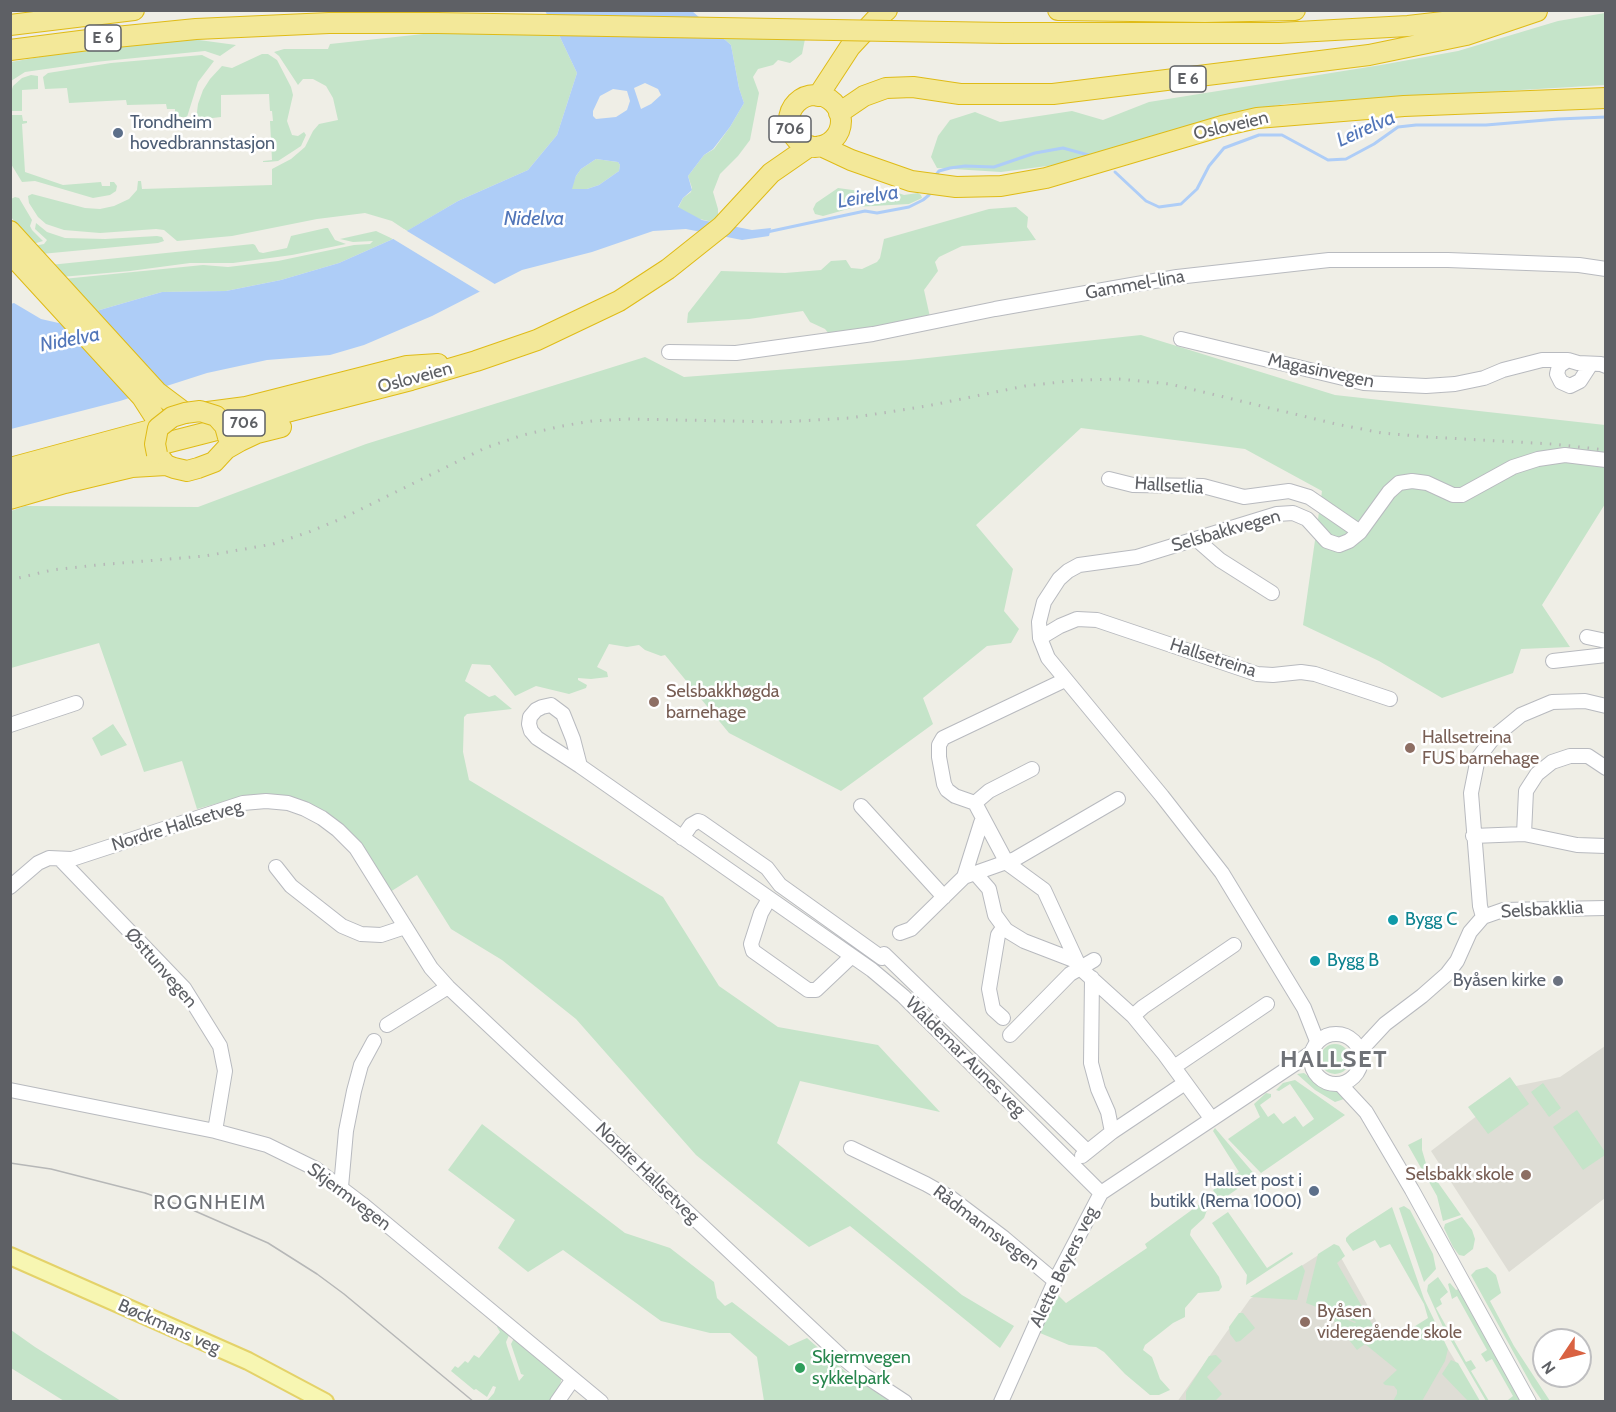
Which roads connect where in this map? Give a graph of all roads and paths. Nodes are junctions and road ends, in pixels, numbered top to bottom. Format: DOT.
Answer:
graph roads {
  1 [pos="134,10"];
  2 [pos="887,10"];
  3 [pos="1058,10"];
  4 [pos="1295,10"];
  5 [pos="1538,11"];
  6 [pos="10,25"];
  7 [pos="10,50"];
  8 [pos="818,96"];
  9 [pos="1605,98"];
  10 [pos="839,122"];
  11 [pos="790,127"];
  12 [pos="815,146"];
  13 [pos="866,164"];
  14 [pos="771,173"];
  15 [pos="13,241"];
  16 [pos="1605,269"];
  17 [pos="1181,339"];
  18 [pos="669,352"];
  19 [pos="1568,360"];
  20 [pos="476,361"];
  21 [pos="1598,365"];
  22 [pos="208,412"];
  23 [pos="185,413"];
  24 [pos="159,427"];
  25 [pos="227,443"];
  26 [pos="162,460"];
  27 [pos="1605,460"];
  28 [pos="10,468"];
  29 [pos="1109,479"];
  30 [pos="10,483"];
  31 [pos="10,499"];
  32 [pos="1360,532"];
  33 [pos="1196,539"];
  34 [pos="1272,593"];
  35 [pos="1587,637"];
  36 [pos="1040,639"];
  37 [pos="1605,641"];
  38 [pos="1605,655"];
  39 [pos="1553,661"];
  40 [pos="1065,680"];
  41 [pos="1390,699"];
  42 [pos="76,703"];
  43 [pos="1605,706"];
  44 [pos="10,725"];
  45 [pos="580,766"];
  46 [pos="1605,768"];
  47 [pos="1032,769"];
  48 [pos="1118,799"];
  49 [pos="975,803"];
  50 [pos="861,806"];
  51 [pos="984,820"];
  52 [pos="1524,834"];
  53 [pos="1473,836"];
  54 [pos="682,838"];
  55 [pos="1605,846"];
  56 [pos="60,859"];
  57 [pos="1003,865"];
  58 [pos="276,867"];
  59 [pos="969,875"];
  60 [pos="10,888"];
  61 [pos="989,889"];
  62 [pos="944,897"];
  63 [pos="769,899"];
  64 [pos="1605,908"];
  65 [pos="1483,917"];
  66 [pos="405,927"];
  67 [pos="1004,928"];
  68 [pos="900,933"];
  69 [pos="1234,945"];
  70 [pos="852,956"];
  71 [pos="1094,960"];
  72 [pos="1078,964"];
  73 [pos="1092,978"];
  74 [pos="448,987"];
  75 [pos="1267,1004"];
  76 [pos="1133,1016"];
  77 [pos="1003,1018"];
  78 [pos="1385,1024"];
  79 [pos="387,1026"];
  80 [pos="1010,1035"];
  81 [pos="1350,1038"];
  82 [pos="374,1041"];
  83 [pos="1319,1043"];
  84 [pos="1360,1051"];
  85 [pos="1174,1067"];
  86 [pos="1313,1071"];
  87 [pos="1275,1076"];
  88 [pos="1354,1076"];
  89 [pos="1185,1083"];
  90 [pos="1340,1084"];
  91 [pos="10,1090"];
  92 [pos="1366,1113"];
  93 [pos="1212,1118"];
  94 [pos="215,1131"];
  95 [pos="1112,1132"];
  96 [pos="850,1148"];
  97 [pos="1087,1151"];
  98 [pos="1073,1164"];
  99 [pos="341,1187"];
  100 [pos="1101,1193"];
  101 [pos="10,1256"];
  102 [pos="1055,1281"];
  103 [pos="573,1379"];
  104 [pos="325,1401"];
  105 [pos="556,1401"];
  106 [pos="601,1401"];
  107 [pos="905,1401"];
  108 [pos="1000,1401"];
  109 [pos="1529,1401"];
  1 -- 6 [label="highway, E 6"];
  2 -- 8 [label="highway"];
  3 -- 4 [label="highway"];
  5 -- 7 [label="highway, E 6, bridge"];
  5 -- 10 [label="highway, E 6"];
  8 -- 10 [label="highway, 706"];
  8 -- 11 [label="highway, 706"];
  9 -- 13 [label="highway, Osloveien / 706"];
  10 -- 12 [label="highway, 706"];
  10 -- 13 [label="highway, Osloveien / 706"];
  11 -- 12 [label="highway, 706"];
  11 -- 14 [label="highway, Osloveien / 706"];
  12 -- 13 [label="highway, Osloveien / 706"];
  12 -- 14 [label="highway, Osloveien / 706"];
  14 -- 20 [label="highway, Osloveien / 706"];
  15 -- 23 [label="highway"];
  15 -- 24 [label="highway"];
  16 -- 18 [label="street, Gammel-lina"];
  17 -- 19 [label="street, Magasinvegen"];
  19 -- 21 [label="street, Magasinvegen"];
  19 -- 21 [label="street, Magasinvegen"];
  20 -- 22 [label="highway, 706"];
  20 -- 25 [label="highway, 706"];
  20 -- 30 [label="highway, Osloveien / 706"];
  22 -- 23 [label="highway, 706, bridge"];
  22 -- 25 [label="highway, 706, bridge"];
  23 -- 24 [label="highway, 706, bridge"];
  24 -- 26 [label="highway, bridge"];
  24 -- 28 [label="highway, 706"];
  25 -- 26 [label="highway, 706"];
  26 -- 31 [label="highway, 706"];
  27 -- 32 [label="street"];
  29 -- 32 [label="street, Hallsetlia"];
  32 -- 33 [label="street, Selsbakkvegen"];
  33 -- 34 [label="street"];
  33 -- 36 [label="street, Selsbakkvegen"];
  35 -- 37 [label="street"];
  36 -- 40 [label="street"];
  36 -- 41 [label="street, Hallsetreina"];
  38 -- 39 [label="street"];
  40 -- 49 [label="street"];
  40 -- 83 [label="street"];
  42 -- 44 [label="street"];
  43 -- 53 [label="street"];
  45 -- 54 [label="street, Waldemar Aunes veg"];
  46 -- 52 [label="street"];
  47 -- 49 [label="street"];
  48 -- 57 [label="street"];
  49 -- 51 [label="street"];
  50 -- 62 [label="street"];
  51 -- 57 [label="street"];
  51 -- 59 [label="street"];
  52 -- 53 [label="street"];
  52 -- 55 [label="street"];
  53 -- 65 [label="street"];
  54 -- 63 [label="street, Waldemar Aunes veg"];
  54 -- 97 [label="street, Waldemar Aunes veg"];
  56 -- 60 [label="street, Nordre Hallsetveg"];
  56 -- 66 [label="street, Nordre Hallsetveg"];
  56 -- 94 [label="street, Østtunvegen"];
  57 -- 59 [label="street"];
  57 -- 61 [label="street"];
  57 -- 72 [label="street"];
  58 -- 66 [label="street"];
  59 -- 61 [label="street"];
  59 -- 62 [label="street"];
  61 -- 67 [label="street"];
  62 -- 68 [label="street"];
  63 -- 70 [label="street, Waldemar Aunes veg"];
  63 -- 70 [label="street"];
  64 -- 65 [label="street, Selsbakklia"];
  65 -- 78 [label="street, Selsbakklia"];
  66 -- 74 [label="street, Nordre Hallsetveg"];
  67 -- 72 [label="street"];
  67 -- 77 [label="street"];
  69 -- 76 [label="street"];
  70 -- 98 [label="street, Waldemar Aunes veg"];
  71 -- 72 [label="street"];
  72 -- 73 [label="street"];
  72 -- 80 [label="street"];
  73 -- 76 [label="street"];
  73 -- 95 [label="street"];
  74 -- 79 [label="street"];
  74 -- 107 [label="street, Nordre Hallsetveg"];
  75 -- 85 [label="street"];
  76 -- 85 [label="street"];
  78 -- 81 [label="street, Selsbakklia"];
  78 -- 84 [label="street, Selsbakklia"];
  81 -- 83 [label="street"];
  81 -- 84 [label="street"];
  82 -- 99 [label="street"];
  83 -- 86 [label="street"];
  83 -- 87 [label="street, Alette Beyers veg"];
  84 -- 88 [label="street"];
  85 -- 89 [label="street"];
  86 -- 87 [label="street, Alette Beyers veg"];
  86 -- 90 [label="street"];
  87 -- 93 [label="street, Alette Beyers veg"];
  88 -- 90 [label="street"];
  88 -- 92 [label="street"];
  89 -- 93 [label="street"];
  89 -- 95 [label="street"];
  90 -- 92 [label="street"];
  91 -- 94 [label="street, Skjermvegen"];
  92 -- 109 [label="street"];
  93 -- 100 [label="street, Alette Beyers veg"];
  94 -- 99 [label="street, Skjermvegen"];
  95 -- 97 [label="street"];
  96 -- 102 [label="street, Rådmannsvegen"];
  97 -- 98 [label="street"];
  98 -- 100 [label="street, Waldemar Aunes veg"];
  99 -- 103 [label="street, Skjermvegen"];
  100 -- 102 [label="street, Alette Beyers veg"];
  101 -- 104 [label="main road, Bøckmans veg"];
  102 -- 108 [label="street, Alette Beyers veg"];
  103 -- 105 [label="street"];
  103 -- 106 [label="street, Skjermvegen"];
}
